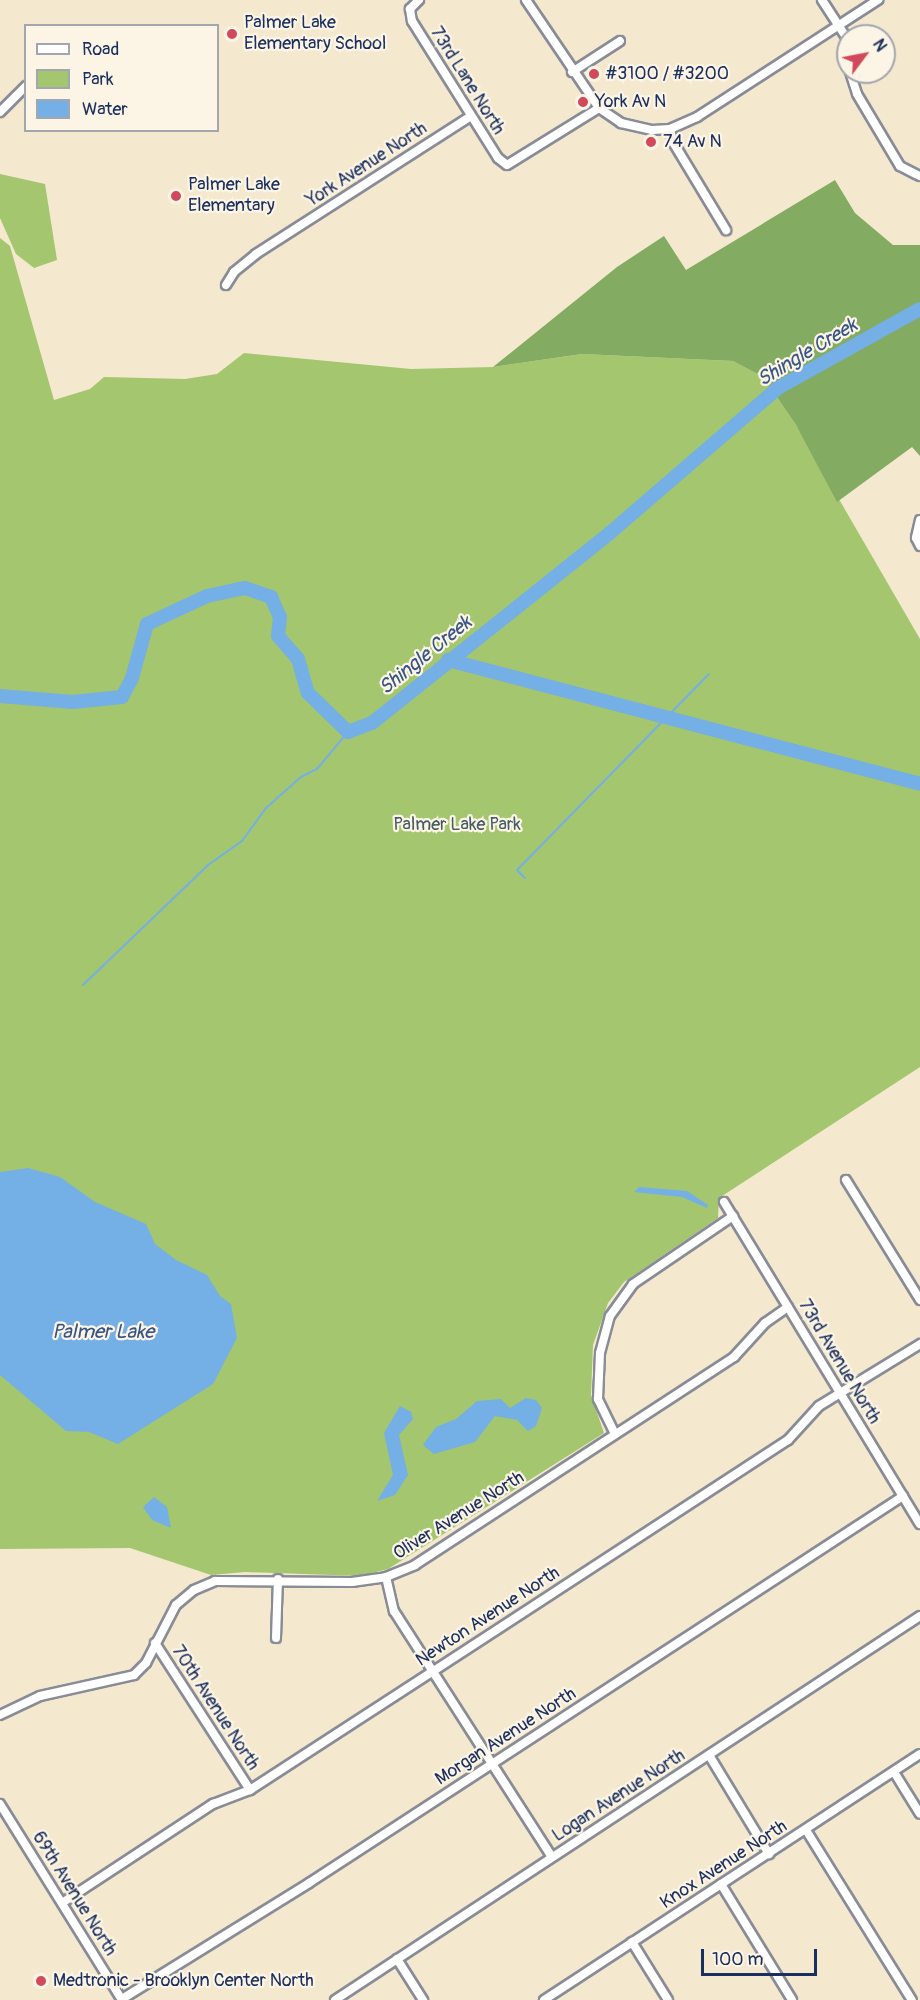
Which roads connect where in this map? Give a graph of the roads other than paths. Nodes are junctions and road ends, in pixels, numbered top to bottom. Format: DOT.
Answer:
graph roads {
  1 [pos="419,0"];
  2 [pos="526,0"];
  3 [pos="822,0"];
  4 [pos="878,0"];
  5 [pos="838,24"];
  6 [pos="842,24"];
  7 [pos="836,28"];
  8 [pos="620,41"];
  9 [pos="572,72"];
  10 [pos="854,84"];
  11 [pos="24,88"];
  12 [pos="598,108"];
  13 [pos="0,112"];
  14 [pos="471,116"];
  15 [pos="670,129"];
  16 [pos="920,176"];
  17 [pos="726,230"];
  18 [pos="226,285"];
  19 [pos="920,520"];
  20 [pos="920,546"];
  21 [pos="846,1180"];
  22 [pos="724,1202"];
  23 [pos="733,1216"];
  24 [pos="920,1300"];
  25 [pos="788,1307"];
  26 [pos="920,1344"];
  27 [pos="840,1396"];
  28 [pos="615,1434"];
  29 [pos="903,1496"];
  30 [pos="920,1524"];
  31 [pos="386,1577"];
  32 [pos="278,1579"];
  33 [pos="920,1616"];
  34 [pos="276,1638"];
  35 [pos="155,1643"];
  36 [pos="432,1672"];
  37 [pos="0,1715"];
  38 [pos="920,1754"];
  39 [pos="710,1755"];
  40 [pos="492,1764"];
  41 [pos="894,1772"];
  42 [pos="250,1790"];
  43 [pos="0,1804"];
  44 [pos="920,1814"];
  45 [pos="806,1830"];
  46 [pos="769,1854"];
  47 [pos="552,1857"];
  48 [pos="721,1884"];
  49 [pos="62,1903"];
  50 [pos="632,1942"];
  51 [pos="397,1959"];
  52 [pos="122,2000"];
  53 [pos="335,2000"];
  54 [pos="423,2000"];
  55 [pos="544,2000"];
  56 [pos="668,2000"];
  57 [pos="792,2000"];
  58 [pos="912,2000"];
  1 -- 14 [label="street, 73rd Lane North"];
  2 -- 9 [label="street"];
  3 -- 5 [label="street"];
  4 -- 6 [label="street"];
  7 -- 15 [label="street"];
  8 -- 9 [label="street"];
  9 -- 12 [label="street"];
  10 -- 16 [label="street"];
  11 -- 13 [label="street"];
  12 -- 14 [label="street, 73rd Lane North"];
  12 -- 15 [label="street"];
  14 -- 18 [label="street, York Avenue North"];
  15 -- 17 [label="street"];
  19 -- 20 [label="street"];
  21 -- 24 [label="street"];
  22 -- 23 [label="street, 73rd Avenue North"];
  23 -- 25 [label="street, 73rd Avenue North"];
  23 -- 28 [label="street"];
  25 -- 27 [label="street, 73rd Avenue North"];
  25 -- 28 [label="street, Oliver Avenue North"];
  26 -- 27 [label="street, Newton Avenue North"];
  27 -- 29 [label="street, 73rd Avenue North"];
  27 -- 36 [label="street, Newton Avenue North"];
  28 -- 31 [label="street, Oliver Avenue North"];
  29 -- 30 [label="street, 73rd Avenue North"];
  29 -- 40 [label="street, Morgan Avenue North"];
  31 -- 32 [label="street, Oliver Avenue North"];
  31 -- 36 [label="street"];
  32 -- 34 [label="street"];
  32 -- 35 [label="street, Oliver Avenue North"];
  33 -- 39 [label="street, Logan Avenue North"];
  35 -- 37 [label="street, Oliver Avenue North"];
  35 -- 42 [label="street, 70th Avenue North"];
  36 -- 40 [label="street"];
  36 -- 42 [label="street, Newton Avenue North"];
  38 -- 41 [label="street, Knox Avenue North"];
  39 -- 46 [label="street"];
  39 -- 47 [label="street, Logan Avenue North"];
  40 -- 47 [label="street"];
  40 -- 52 [label="street, Morgan Avenue North"];
  41 -- 44 [label="street"];
  41 -- 45 [label="street, Knox Avenue North"];
  42 -- 49 [label="street, Newton Avenue North"];
  43 -- 49 [label="street, 69th Avenue North"];
  45 -- 46 [label="street, Knox Avenue North"];
  45 -- 58 [label="street"];
  46 -- 48 [label="street, Knox Avenue North"];
  47 -- 51 [label="street, Logan Avenue North"];
  48 -- 50 [label="street, Knox Avenue North"];
  48 -- 57 [label="street"];
  49 -- 52 [label="street, 69th Avenue North"];
  50 -- 55 [label="street, Knox Avenue North"];
  50 -- 56 [label="street"];
  51 -- 53 [label="street, Logan Avenue North"];
  51 -- 54 [label="street"];
}
